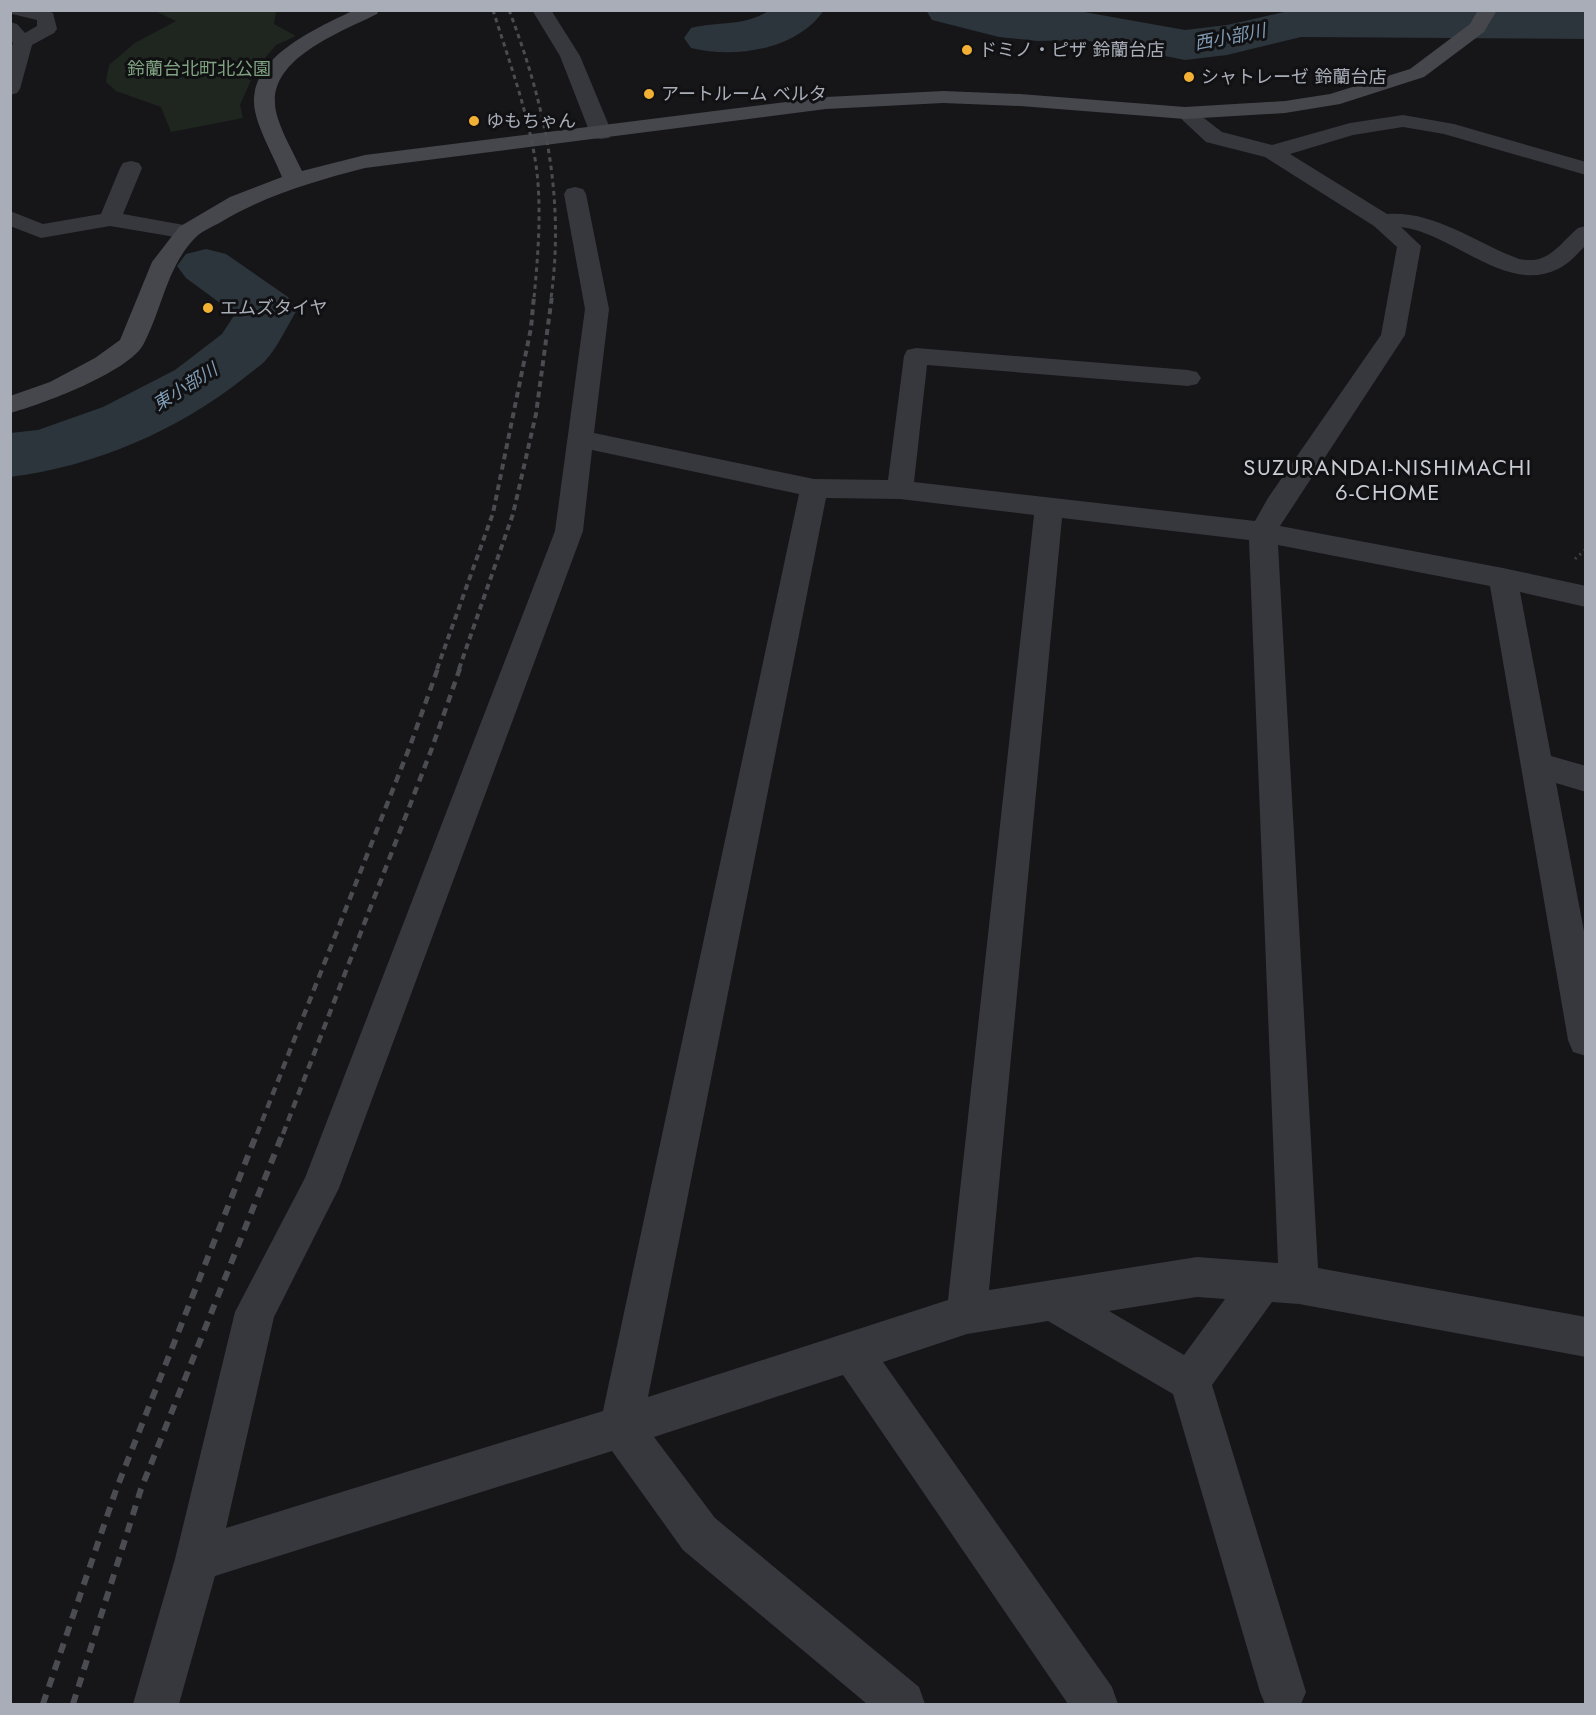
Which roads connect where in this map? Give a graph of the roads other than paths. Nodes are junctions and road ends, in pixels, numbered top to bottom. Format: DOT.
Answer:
graph roads {
  1 [pos="19,10"];
  2 [pos="370,10"];
  3 [pos="541,10"];
  4 [pos="1488,10"];
  5 [pos="16,35"];
  6 [pos="10,89"];
  7 [pos="1185,113"];
  8 [pos="601,133"];
  9 [pos="1273,152"];
  10 [pos="131,168"];
  11 [pos="1586,169"];
  12 [pos="294,180"];
  13 [pos="575,194"];
  14 [pos="10,218"];
  15 [pos="110,219"];
  16 [pos="1382,221"];
  17 [pos="187,232"];
  18 [pos="1586,233"];
  19 [pos="1188,378"];
  20 [pos="10,405"];
  21 [pos="581,438"];
  22 [pos="814,488"];
  23 [pos="900,490"];
  24 [pos="1049,507"];
  25 [pos="1263,532"];
  26 [pos="1503,578"];
  27 [pos="1586,597"];
  28 [pos="1537,765"];
  29 [pos="1586,779"];
  30 [pos="1586,1040"];
  31 [pos="1280,1283"];
  32 [pos="1052,1301"];
  33 [pos="967,1314"];
  34 [pos="1586,1337"];
  35 [pos="852,1352"];
  36 [pos="1190,1381"];
  37 [pos="621,1427"];
  38 [pos="197,1559"];
  39 [pos="1283,1692"];
  40 [pos="156,1704"];
  41 [pos="902,1704"];
  42 [pos="1095,1704"];
  1 -- 5 [label="street"];
  2 -- 12 [label="street"];
  3 -- 8 [label="street"];
  4 -- 7 [label="street"];
  5 -- 6 [label="street"];
  7 -- 8 [label="street"];
  7 -- 9 [label="street"];
  8 -- 12 [label="street"];
  9 -- 11 [label="street"];
  9 -- 16 [label="street"];
  10 -- 15 [label="street"];
  12 -- 17 [label="street"];
  13 -- 21 [label="street"];
  14 -- 15 [label="street"];
  15 -- 17 [label="street"];
  16 -- 18 [label="street"];
  16 -- 25 [label="street"];
  17 -- 20 [label="street"];
  19 -- 23 [label="street"];
  21 -- 22 [label="street"];
  21 -- 38 [label="street"];
  22 -- 23 [label="street"];
  22 -- 37 [label="street"];
  23 -- 24 [label="street"];
  24 -- 25 [label="street"];
  24 -- 33 [label="street"];
  25 -- 26 [label="street"];
  25 -- 31 [label="street"];
  26 -- 27 [label="street"];
  26 -- 28 [label="street"];
  28 -- 29 [label="street"];
  28 -- 30 [label="street"];
  31 -- 32 [label="street"];
  31 -- 34 [label="street"];
  31 -- 36 [label="street"];
  32 -- 33 [label="street"];
  32 -- 36 [label="street"];
  33 -- 35 [label="street"];
  35 -- 37 [label="street"];
  35 -- 42 [label="street"];
  36 -- 39 [label="street"];
  37 -- 38 [label="street"];
  37 -- 41 [label="street"];
  38 -- 40 [label="street"];
}
